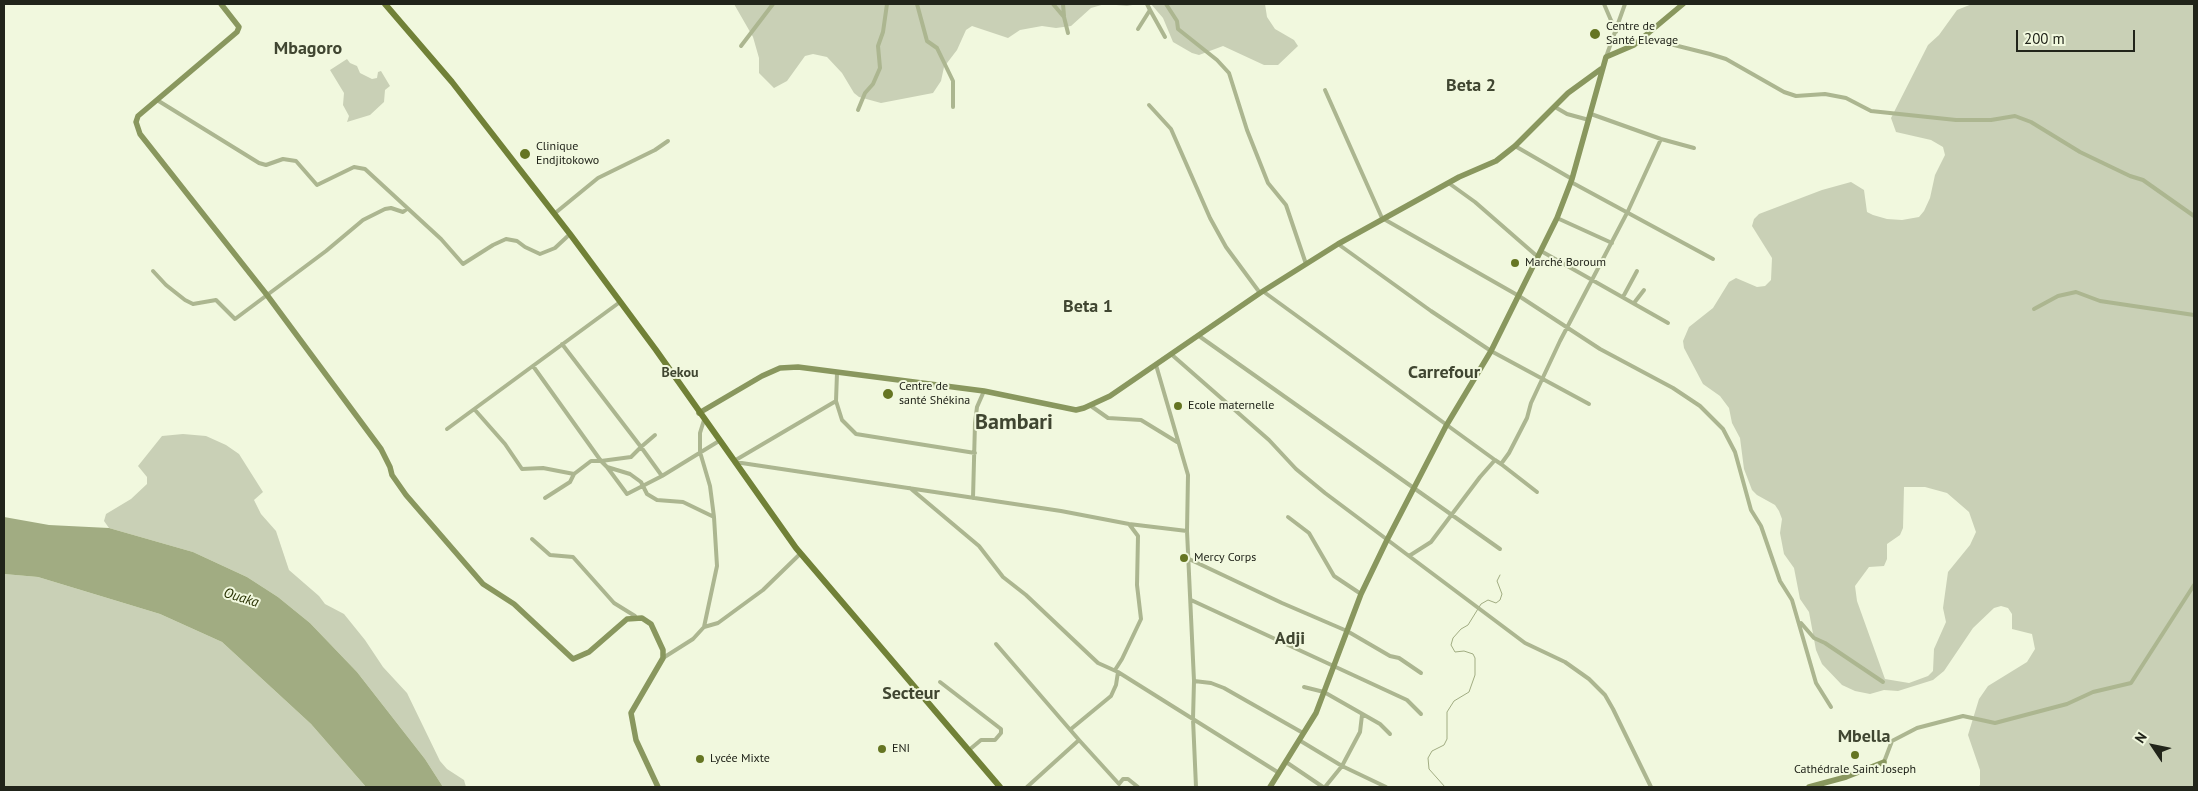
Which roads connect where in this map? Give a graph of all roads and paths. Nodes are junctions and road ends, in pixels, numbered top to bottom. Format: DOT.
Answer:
graph roads {
  1 [pos="221,4"];
  2 [pos="386,4"];
  3 [pos="773,4"];
  4 [pos="887,4"];
  5 [pos="917,4"];
  6 [pos="1054,4"];
  7 [pos="1063,4"];
  8 [pos="1147,4"];
  9 [pos="1166,4"];
  10 [pos="1604,4"];
  11 [pos="1624,4"];
  12 [pos="1683,4"];
  13 [pos="1150,10"];
  14 [pos="1064,17"];
  15 [pos="1138,29"];
  16 [pos="1616,32"];
  17 [pos="1068,33"];
  18 [pos="1165,37"];
  19 [pos="1634,45"];
  20 [pos="741,46"];
  21 [pos="1606,57"];
  22 [pos="1601,69"];
  23 [pos="1325,90"];
  24 [pos="157,100"];
  25 [pos="1149,105"];
  26 [pos="953,107"];
  27 [pos="1555,107"];
  28 [pos="858,110"];
  29 [pos="1590,117"];
  30 [pos="1661,139"];
  31 [pos="668,141"];
  32 [pos="1515,146"];
  33 [pos="1694,148"];
  34 [pos="1572,181"];
  35 [pos="1450,184"];
  36 [pos="407,209"];
  37 [pos="1628,212"];
  38 [pos="554,214"];
  39 [pos="2194,216"];
  40 [pos="1382,218"];
  41 [pos="1558,218"];
  42 [pos="570,234"];
  43 [pos="1612,243"];
  44 [pos="1338,244"];
  45 [pos="1540,254"];
  46 [pos="1713,259"];
  47 [pos="1306,264"];
  48 [pos="153,271"];
  49 [pos="1637,271"];
  50 [pos="1592,279"];
  51 [pos="1644,290"];
  52 [pos="1262,292"];
  53 [pos="267,295"];
  54 [pos="1519,296"];
  55 [pos="1623,297"];
  56 [pos="620,302"];
  57 [pos="1634,303"];
  58 [pos="2034,309"];
  59 [pos="2194,315"];
  60 [pos="1668,323"];
  61 [pos="1567,327"];
  62 [pos="1200,336"];
  63 [pos="562,344"];
  64 [pos="1491,350"];
  65 [pos="1171,354"];
  66 [pos="1156,365"];
  67 [pos="533,366"];
  68 [pos="837,373"];
  69 [pos="1542,379"];
  70 [pos="984,391"];
  71 [pos="836,401"];
  72 [pos="1589,404"];
  73 [pos="1091,406"];
  74 [pos="475,410"];
  75 [pos="699,413"];
  76 [pos="704,420"];
  77 [pos="1446,426"];
  78 [pos="447,429"];
  79 [pos="655,435"];
  80 [pos="719,440"];
  81 [pos="1177,442"];
  82 [pos="641,447"];
  83 [pos="700,452"];
  84 [pos="975,453"];
  85 [pos="1495,460"];
  86 [pos="601,461"];
  87 [pos="735,462"];
  88 [pos="1501,464"];
  89 [pos="607,467"];
  90 [pos="574,474"];
  91 [pos="662,476"];
  92 [pos="643,486"];
  93 [pos="910,488"];
  94 [pos="1414,489"];
  95 [pos="1537,492"];
  96 [pos="545,498"];
  97 [pos="972,498"];
  98 [pos="1454,514"];
  99 [pos="714,517"];
  100 [pos="1288,517"];
  101 [pos="1129,524"];
  102 [pos="1187,531"];
  103 [pos="532,539"];
  104 [pos="1387,540"];
  105 [pos="1500,549"];
  106 [pos="801,553"];
  107 [pos="1409,556"];
  108 [pos="1188,559"];
  109 [pos="2194,584"];
  110 [pos="1361,594"];
  111 [pos="1191,600"];
  112 [pos="636,616"];
  113 [pos="1799,622"];
  114 [pos="704,627"];
  115 [pos="1347,631"];
  116 [pos="996,644"];
  117 [pos="664,658"];
  118 [pos="1333,665"];
  119 [pos="1116,671"];
  120 [pos="1421,673"];
  121 [pos="1194,681"];
  122 [pos="940,682"];
  123 [pos="1883,682"];
  124 [pos="1304,687"];
  125 [pos="1324,692"];
  126 [pos="1830,707"];
  127 [pos="1421,714"];
  128 [pos="1362,715"];
  129 [pos="1193,719"];
  130 [pos="1071,730"];
  131 [pos="1303,733"];
  132 [pos="1390,734"];
  133 [pos="1079,740"];
  134 [pos="1299,740"];
  135 [pos="970,750"];
  136 [pos="1286,762"];
  137 [pos="1884,762"];
  138 [pos="1342,766"];
  139 [pos="1279,773"];
  140 [pos="658,787"];
  141 [pos="1000,787"];
  142 [pos="1027,787"];
  143 [pos="1138,787"];
  144 [pos="1196,787"];
  145 [pos="1270,787"];
  146 [pos="1324,787"];
  147 [pos="1386,787"];
  148 [pos="1651,787"];
  149 [pos="1809,787"];
  1 -- 24 [label="street"];
  2 -- 38 [label="main road"];
  3 -- 20 [label="street"];
  4 -- 28 [label="street"];
  5 -- 26 [label="street"];
  6 -- 14 [label="street"];
  7 -- 14 [label="street"];
  8 -- 13 [label="street"];
  9 -- 47 [label="street"];
  10 -- 16 [label="street"];
  11 -- 16 [label="street"];
  12 -- 19 [label="street"];
  13 -- 15 [label="street"];
  13 -- 18 [label="street"];
  14 -- 17 [label="street"];
  16 -- 21 [label="street"];
  19 -- 21 [label="street"];
  19 -- 39 [label="street"];
  21 -- 22 [label="street"];
  22 -- 27 [label="street"];
  22 -- 29 [label="street"];
  23 -- 40 [label="street"];
  24 -- 36 [label="street"];
  24 -- 53 [label="street"];
  25 -- 52 [label="street"];
  27 -- 29 [label="street"];
  27 -- 32 [label="street"];
  29 -- 30 [label="street"];
  29 -- 34 [label="street"];
  30 -- 33 [label="street"];
  30 -- 37 [label="street"];
  31 -- 38 [label="street"];
  32 -- 34 [label="street"];
  32 -- 35 [label="street"];
  34 -- 37 [label="street"];
  34 -- 41 [label="street"];
  35 -- 40 [label="street"];
  35 -- 45 [label="street"];
  36 -- 42 [label="street"];
  36 -- 53 [label="street"];
  37 -- 43 [label="street"];
  37 -- 46 [label="street"];
  38 -- 42 [label="main road"];
  40 -- 44 [label="street"];
  40 -- 54 [label="street"];
  41 -- 43 [label="street"];
  41 -- 45 [label="street"];
  42 -- 56 [label="main road"];
  43 -- 50 [label="street"];
  44 -- 47 [label="street"];
  44 -- 64 [label="street"];
  45 -- 50 [label="street"];
  45 -- 54 [label="street"];
  47 -- 52 [label="street"];
  48 -- 53 [label="street"];
  49 -- 55 [label="street"];
  50 -- 55 [label="street"];
  50 -- 61 [label="street"];
  51 -- 57 [label="street"];
  52 -- 62 [label="street"];
  52 -- 77 [label="street"];
  53 -- 112 [label="street"];
  54 -- 61 [label="street"];
  54 -- 64 [label="street"];
  55 -- 57 [label="street"];
  56 -- 63 [label="street"];
  56 -- 75 [label="main road"];
  57 -- 60 [label="street"];
  58 -- 59 [label="street"];
  61 -- 69 [label="street"];
  61 -- 113 [label="street"];
  62 -- 65 [label="street"];
  62 -- 94 [label="street"];
  63 -- 67 [label="street"];
  63 -- 82 [label="street"];
  64 -- 69 [label="street"];
  64 -- 77 [label="street"];
  65 -- 66 [label="street"];
  65 -- 104 [label="street"];
  66 -- 73 [label="street"];
  66 -- 81 [label="street"];
  67 -- 74 [label="street"];
  67 -- 86 [label="street"];
  68 -- 70 [label="street"];
  68 -- 71 [label="street"];
  68 -- 75 [label="street"];
  69 -- 72 [label="street"];
  69 -- 88 [label="street"];
  70 -- 73 [label="street"];
  70 -- 84 [label="street"];
  71 -- 84 [label="street"];
  71 -- 87 [label="street"];
  73 -- 81 [label="street"];
  74 -- 78 [label="street"];
  74 -- 90 [label="street"];
  75 -- 76 [label="main road"];
  76 -- 80 [label="main road"];
  76 -- 83 [label="street"];
  77 -- 85 [label="street"];
  77 -- 94 [label="street"];
  79 -- 82 [label="street"];
  80 -- 83 [label="street"];
  80 -- 87 [label="main road"];
  81 -- 102 [label="street"];
  82 -- 86 [label="street"];
  82 -- 91 [label="street"];
  83 -- 91 [label="street"];
  83 -- 99 [label="street"];
  84 -- 97 [label="street"];
  85 -- 88 [label="street"];
  85 -- 98 [label="street"];
  86 -- 89 [label="street"];
  86 -- 90 [label="street"];
  87 -- 93 [label="street"];
  87 -- 106 [label="main road"];
  88 -- 95 [label="street"];
  89 -- 92 [label="street"];
  89 -- 92 [label="street"];
  90 -- 96 [label="street"];
  91 -- 92 [label="street"];
  92 -- 99 [label="street"];
  93 -- 97 [label="street"];
  93 -- 119 [label="street"];
  94 -- 98 [label="street"];
  94 -- 104 [label="street"];
  97 -- 101 [label="street"];
  98 -- 105 [label="street"];
  98 -- 107 [label="street"];
  99 -- 114 [label="street"];
  100 -- 110 [label="street"];
  101 -- 102 [label="street"];
  101 -- 119 [label="street"];
  102 -- 108 [label="street"];
  103 -- 112 [label="street"];
  104 -- 107 [label="street"];
  104 -- 110 [label="street"];
  106 -- 114 [label="street"];
  106 -- 135 [label="main road"];
  107 -- 148 [label="street"];
  108 -- 111 [label="street"];
  108 -- 115 [label="street"];
  109 -- 137 [label="street"];
  110 -- 115 [label="street"];
  111 -- 118 [label="street"];
  111 -- 121 [label="street"];
  112 -- 117 [label="street"];
  113 -- 123 [label="street"];
  113 -- 126 [label="street"];
  114 -- 117 [label="street"];
  115 -- 118 [label="street"];
  115 -- 120 [label="street"];
  116 -- 130 [label="street"];
  117 -- 140 [label="street"];
  118 -- 125 [label="street"];
  118 -- 127 [label="street"];
  119 -- 129 [label="street"];
  119 -- 130 [label="street"];
  121 -- 129 [label="street"];
  121 -- 131 [label="street"];
  122 -- 135 [label="street"];
  124 -- 125 [label="street"];
  125 -- 128 [label="street"];
  125 -- 131 [label="street"];
  128 -- 132 [label="street"];
  128 -- 138 [label="street"];
  129 -- 139 [label="street"];
  129 -- 144 [label="street"];
  130 -- 133 [label="street"];
  131 -- 134 [label="street"];
  133 -- 142 [label="street"];
  133 -- 143 [label="street"];
  134 -- 136 [label="street"];
  134 -- 138 [label="street"];
  135 -- 141 [label="main road"];
  136 -- 139 [label="street"];
  136 -- 146 [label="street"];
  137 -- 149 [label="street"];
  138 -- 146 [label="street"];
  138 -- 147 [label="street"];
  139 -- 145 [label="street"];
}
